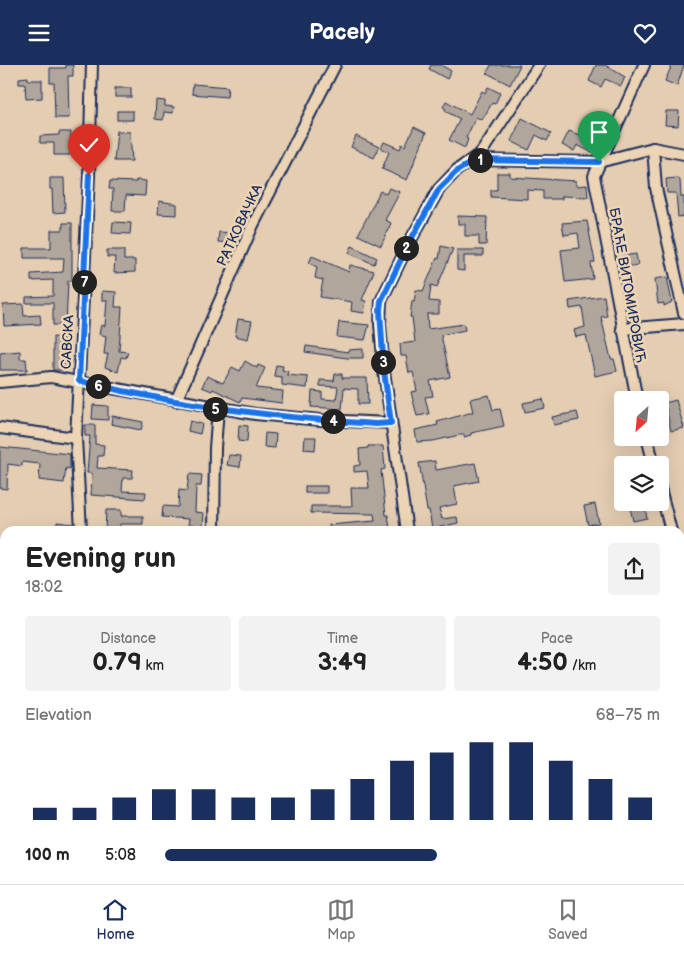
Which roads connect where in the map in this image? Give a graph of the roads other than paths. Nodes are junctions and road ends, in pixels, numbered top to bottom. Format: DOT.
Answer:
graph roads {
  1 [pos="92,65"];
  2 [pos="335,65"];
  3 [pos="539,65"];
  4 [pos="644,65"];
  5 [pos="653,148"];
  6 [pos="684,154"];
  7 [pos="475,160"];
  8 [pos="599,162"];
  9 [pos="684,313"];
  10 [pos="684,324"];
  11 [pos="622,329"];
  12 [pos="79,381"];
  13 [pos="0,382"];
  14 [pos="634,391"];
  15 [pos="176,401"];
  16 [pos="218,409"];
  17 [pos="391,423"];
  18 [pos="0,428"];
  19 [pos="76,438"];
  20 [pos="666,511"];
  21 [pos="81,526"];
  22 [pos="214,526"];
  23 [pos="406,526"];
  24 [pos="670,526"];
  1 -- 12 [label="street, САВСКА"];
  2 -- 15 [label="street, РАТКОВАЧКА"];
  3 -- 7 [label="street"];
  4 -- 8 [label="street, БРАЋЕ ВИТОМИРОВИЋ"];
  5 -- 6 [label="street"];
  5 -- 8 [label="street"];
  5 -- 9 [label="street"];
  7 -- 8 [label="street"];
  7 -- 17 [label="street"];
  8 -- 11 [label="street, БРАЋЕ ВИТОМИРОВИЋ"];
  10 -- 11 [label="street"];
  11 -- 14 [label="street, БРАЋЕ ВИТОМИРОВИЋ"];
  12 -- 13 [label="street"];
  12 -- 15 [label="street"];
  12 -- 19 [label="street, САВСКА"];
  15 -- 16 [label="street"];
  16 -- 17 [label="street"];
  16 -- 22 [label="street"];
  17 -- 23 [label="street"];
  18 -- 19 [label="street"];
  19 -- 21 [label="street, САВСКА"];
  20 -- 24 [label="street"];
}
